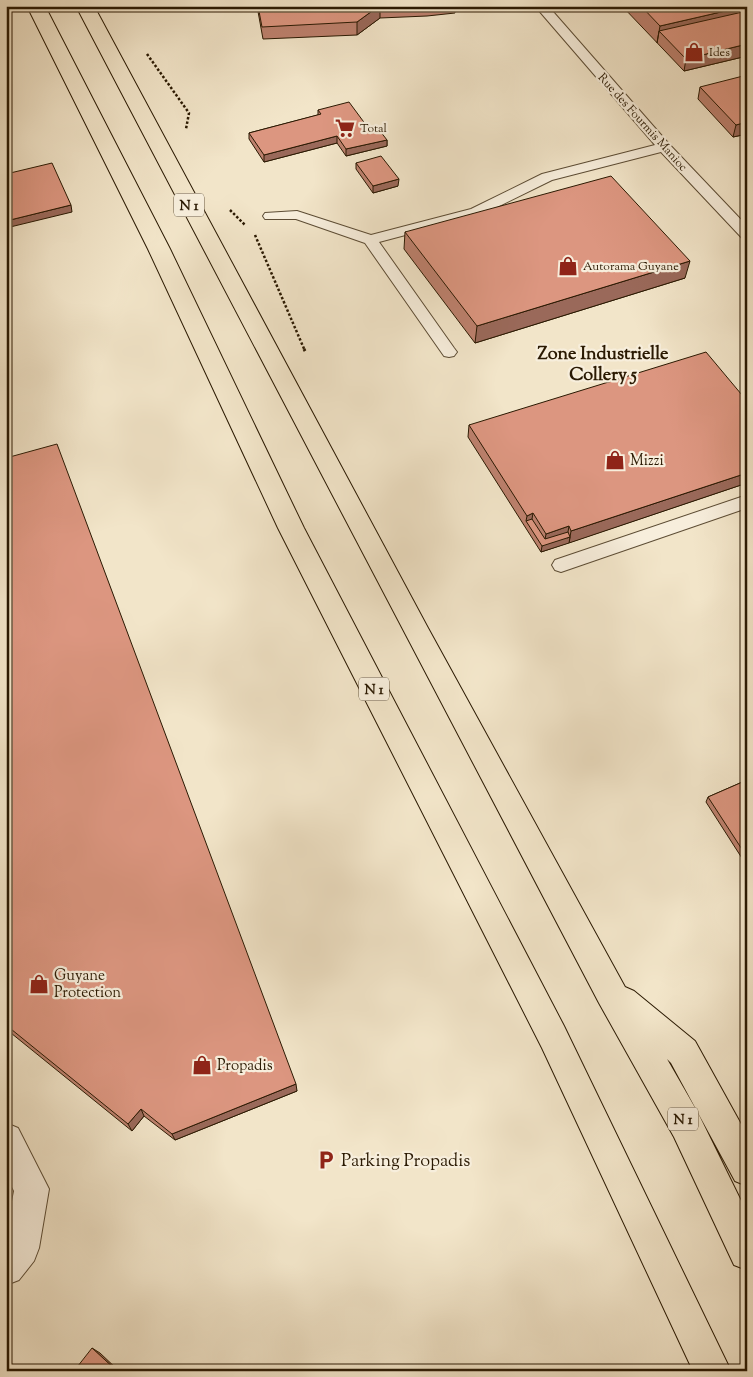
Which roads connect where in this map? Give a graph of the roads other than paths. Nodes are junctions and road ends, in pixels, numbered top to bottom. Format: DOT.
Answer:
graph roads {
  1 [pos="36,6"];
  2 [pos="85,6"];
  3 [pos="541,6"];
  4 [pos="664,146"];
  5 [pos="270,216"];
  6 [pos="747,235"];
  7 [pos="370,240"];
  8 [pos="449,352"];
  9 [pos="747,500"];
  10 [pos="561,565"];
  11 [pos="610,992"];
  12 [pos="6,1140"];
  13 [pos="747,1169"];
  14 [pos="747,1252"];
  15 [pos="6,1267"];
  16 [pos="712,1371"];
  1 -- 16 [label="main road, N 1"];
  2 -- 11 [label="main road, N 1"];
  3 -- 4 [label="lane, Rue des Fourmis Manioc"];
  4 -- 6 [label="lane, Rue des Fourmis Manioc"];
  4 -- 7 [label="lane"];
  5 -- 7 [label="lane"];
  7 -- 8 [label="lane"];
  9 -- 10 [label="lane"];
  11 -- 13 [label="main road"];
  11 -- 14 [label="main road, N 1"];
  12 -- 15 [label="street"];
}
